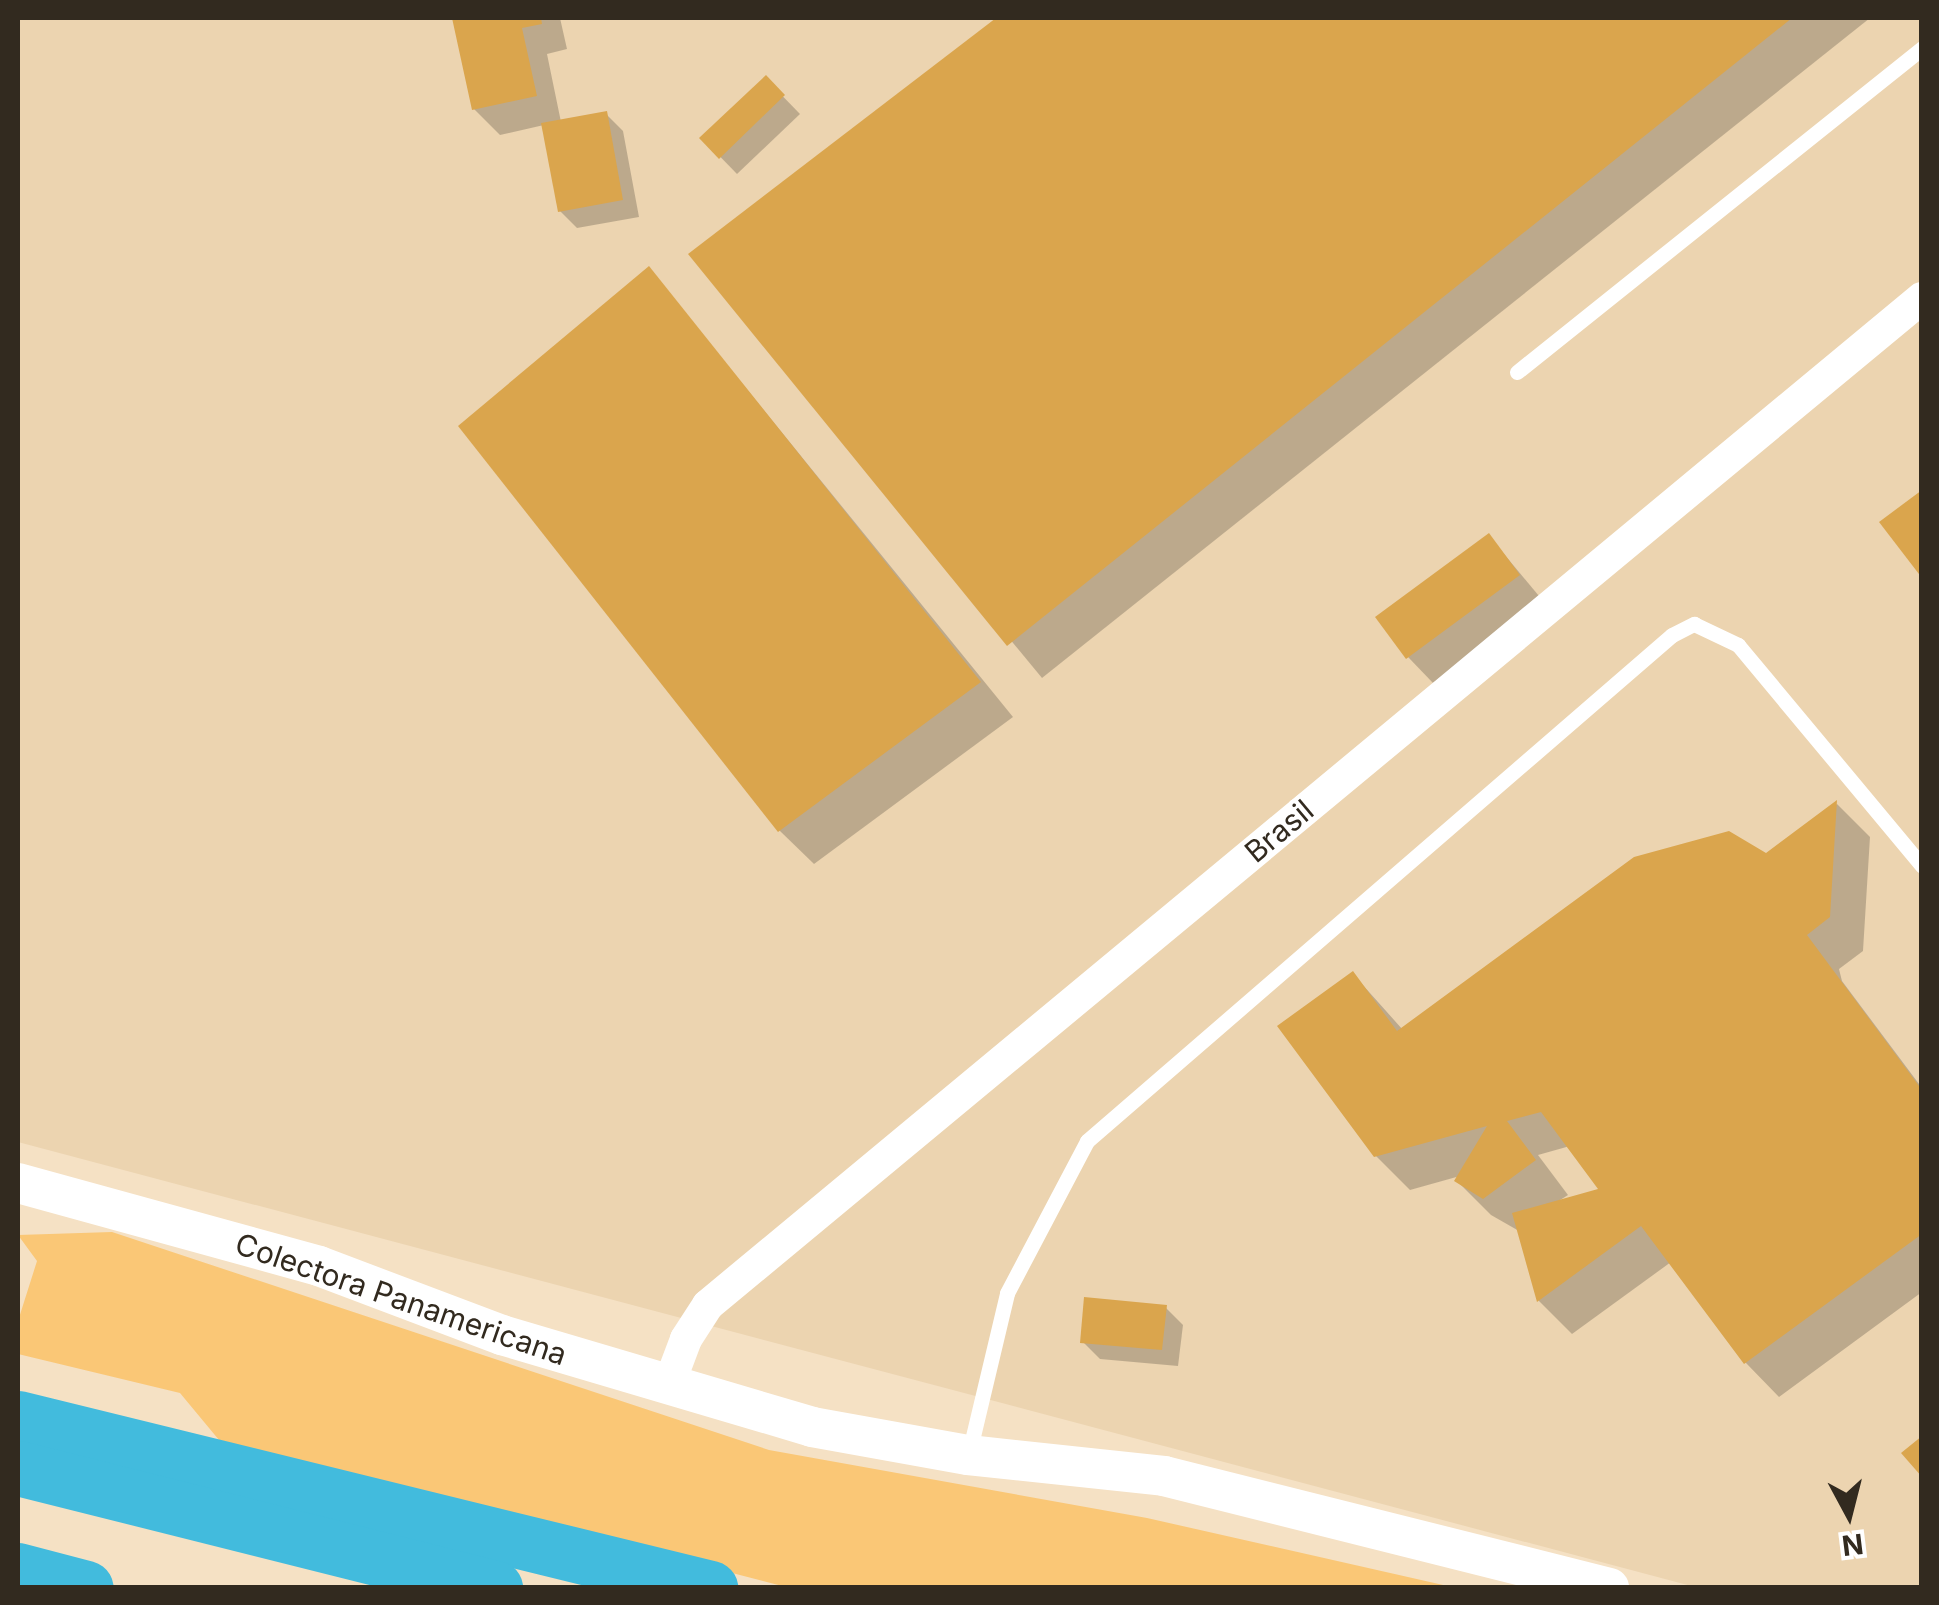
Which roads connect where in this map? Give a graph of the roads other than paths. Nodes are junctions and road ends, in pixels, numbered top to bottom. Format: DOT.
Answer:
graph roads {
  1 [pos="1922,48"];
  2 [pos="1922,298"];
  3 [pos="1517,372"];
  4 [pos="1922,866"];
  5 [pos="18,1183"];
  6 [pos="668,1387"];
  7 [pos="18,1418"];
  8 [pos="968,1455"];
  9 [pos="18,1468"];
  10 [pos="18,1570"];
  11 [pos="86,1588"];
  12 [pos="495,1588"];
  13 [pos="710,1588"];
  14 [pos="1609,1588"];
  1 -- 3 [label="lane"];
  2 -- 6 [label="street, Brasil"];
  4 -- 8 [label="lane"];
  5 -- 6 [label="street, Colectora Panamericana"];
  6 -- 8 [label="street, Colectora Panamericana"];
  7 -- 13 [label="highway"];
  8 -- 14 [label="street, Colectora Panamericana"];
  9 -- 12 [label="highway"];
  10 -- 11 [label="highway"];
}
